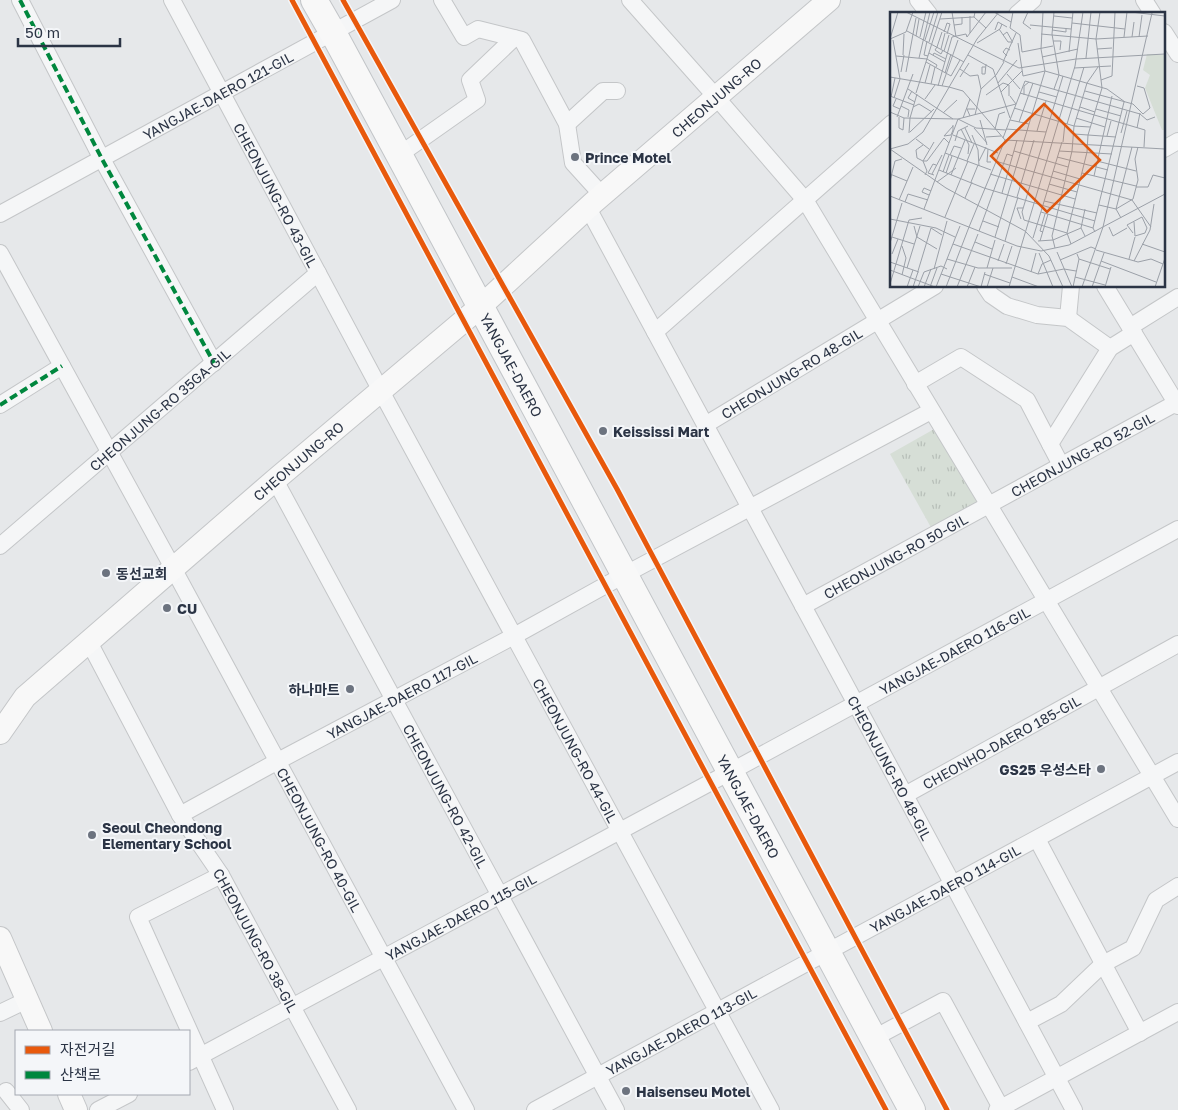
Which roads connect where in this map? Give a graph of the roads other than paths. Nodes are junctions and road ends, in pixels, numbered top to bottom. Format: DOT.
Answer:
graph roads {
  1 [pos="20,0"];
  2 [pos="172,0"];
  3 [pos="314,0"];
  4 [pos="392,0"];
  5 [pos="442,0"];
  6 [pos="829,0"];
  7 [pos="918,0"];
  8 [pos="1033,0"];
  9 [pos="1144,0"];
  10 [pos="632,1"];
  11 [pos="928,12"];
  12 [pos="1019,12"];
  13 [pos="1152,12"];
  14 [pos="332,33"];
  15 [pos="1170,34"];
  16 [pos="514,38"];
  17 [pos="1178,54"];
  18 [pos="617,91"];
  19 [pos="222,93"];
  20 [pos="716,97"];
  21 [pos="567,124"];
  22 [pos="890,126"];
  23 [pos="1178,141"];
  24 [pos="1166,148"];
  25 [pos="399,154"];
  26 [pos="102,159"];
  27 [pos="804,200"];
  28 [pos="595,202"];
  29 [pos="0,214"];
  30 [pos="0,253"];
  31 [pos="318,273"];
  32 [pos="932,288"];
  33 [pos="987,288"];
  34 [pos="1071,288"];
  35 [pos="1106,288"];
  36 [pos="1178,297"];
  37 [pos="480,307"];
  38 [pos="1068,318"];
  39 [pos="878,322"];
  40 [pos="1132,330"];
  41 [pos="655,332"];
  42 [pos="1110,348"];
  43 [pos="214,362"];
  44 [pos="62,366"];
  45 [pos="915,384"];
  46 [pos="381,391"];
  47 [pos="1177,404"];
  48 [pos="0,405"];
  49 [pos="931,411"];
  50 [pos="706,425"];
  51 [pos="1050,444"];
  52 [pos="109,452"];
  53 [pos="1061,465"];
  54 [pos="275,480"];
  55 [pos="988,505"];
  56 [pos="750,508"];
  57 [pos="1178,529"];
  58 [pos="0,546"];
  59 [pos="173,568"];
  60 [pos="624,575"];
  61 [pos="1046,601"];
  62 [pos="803,606"];
  63 [pos="514,636"];
  64 [pos="89,642"];
  65 [pos="1178,644"];
  66 [pos="1098,688"];
  67 [pos="394,700"];
  68 [pos="856,704"];
  69 [pos="0,732"];
  70 [pos="278,761"];
  71 [pos="1178,762"];
  72 [pos="730,772"];
  73 [pos="1152,776"];
  74 [pos="904,795"];
  75 [pos="180,815"];
  76 [pos="1178,819"];
  77 [pos="620,831"];
  78 [pos="1037,838"];
  79 [pos="221,874"];
  80 [pos="952,884"];
  81 [pos="1178,886"];
  82 [pos="500,896"];
  83 [pos="0,938"];
  84 [pos="828,952"];
  85 [pos="384,958"];
  86 [pos="1103,964"];
  87 [pos="27,1000"];
  88 [pos="293,1007"];
  89 [pos="717,1012"];
  90 [pos="1178,1012"];
  91 [pos="0,1013"];
  92 [pos="1027,1022"];
  93 [pos="41,1030"];
  94 [pos="183,1030"];
  95 [pos="1140,1033"];
  96 [pos="874,1038"];
  97 [pos="190,1047"];
  98 [pos="195,1059"];
  99 [pos="598,1076"];
  100 [pos="1057,1078"];
  101 [pos="6,1091"];
  102 [pos="69,1095"];
  103 [pos="127,1095"];
  104 [pos="999,1109"];
  105 [pos="21,1110"];
  106 [pos="76,1110"];
  107 [pos="98,1110"];
  108 [pos="225,1110"];
  109 [pos="348,1110"];
  110 [pos="466,1110"];
  111 [pos="536,1110"];
  112 [pos="616,1110"];
  113 [pos="772,1110"];
  114 [pos="912,1110"];
  115 [pos="1074,1110"];
  1 -- 26 [label="street"];
  2 -- 19 [label="street, CHEONJUNG-RO 43-GIL"];
  3 -- 14 [label="main road, YANGJAE-DAERO"];
  4 -- 14 [label="street, YANGJAE-DAERO 121-GIL"];
  5 -- 16 [label="street"];
  6 -- 20 [label="main road, CHEONJUNG-RO"];
  7 -- 11 [label="street"];
  8 -- 12 [label="street"];
  9 -- 13 [label="street"];
  10 -- 20 [label="street"];
  14 -- 19 [label="street, YANGJAE-DAERO 121-GIL"];
  14 -- 25 [label="main road, YANGJAE-DAERO"];
  15 -- 17 [label="street"];
  16 -- 21 [label="street"];
  16 -- 25 [label="street"];
  18 -- 21 [label="street"];
  19 -- 26 [label="street, YANGJAE-DAERO 121-GIL"];
  19 -- 31 [label="street, CHEONJUNG-RO 43-GIL"];
  20 -- 27 [label="street"];
  20 -- 28 [label="main road, CHEONJUNG-RO"];
  21 -- 28 [label="street"];
  22 -- 27 [label="street"];
  23 -- 24 [label="street"];
  25 -- 37 [label="main road, YANGJAE-DAERO"];
  26 -- 29 [label="street, YANGJAE-DAERO 121-GIL"];
  26 -- 43 [label="street"];
  27 -- 39 [label="street"];
  27 -- 41 [label="street"];
  28 -- 37 [label="main road, CHEONJUNG-RO"];
  28 -- 41 [label="street, CHEONJUNG-RO 48-GIL"];
  30 -- 44 [label="street, CHEONJUNG-RO 40-GIL"];
  31 -- 43 [label="street, CHEONJUNG-RO 35GA-GIL"];
  31 -- 46 [label="street, CHEONJUNG-RO 43-GIL"];
  32 -- 39 [label="street"];
  33 -- 38 [label="street"];
  34 -- 38 [label="street"];
  35 -- 40 [label="street, CHEONJUNG-RO 52-GIL"];
  36 -- 40 [label="street"];
  37 -- 46 [label="main road, CHEONJUNG-RO"];
  37 -- 60 [label="main road, YANGJAE-DAERO"];
  38 -- 42 [label="street"];
  39 -- 45 [label="street"];
  39 -- 50 [label="street, CHEONJUNG-RO 48-GIL"];
  40 -- 42 [label="street, CHEONJUNG-RO 52-GIL"];
  40 -- 47 [label="street, CHEONJUNG-RO 52-GIL"];
  41 -- 50 [label="street, CHEONJUNG-RO 48-GIL"];
  42 -- 51 [label="street, CHEONJUNG-RO 52-GIL"];
  43 -- 52 [label="street, CHEONJUNG-RO 35GA-GIL"];
  44 -- 48 [label="street"];
  44 -- 52 [label="street, CHEONJUNG-RO 40-GIL"];
  45 -- 49 [label="street"];
  45 -- 51 [label="street"];
  46 -- 54 [label="main road, CHEONJUNG-RO"];
  46 -- 63 [label="street, CHEONJUNG-RO 44-GIL"];
  47 -- 53 [label="street, CHEONJUNG-RO 52-GIL"];
  49 -- 55 [label="street"];
  49 -- 56 [label="street"];
  50 -- 56 [label="street, CHEONJUNG-RO 48-GIL"];
  51 -- 53 [label="street"];
  52 -- 58 [label="street, CHEONJUNG-RO 35GA-GIL"];
  52 -- 59 [label="street, CHEONJUNG-RO 40-GIL"];
  53 -- 55 [label="street, CHEONJUNG-RO 52-GIL"];
  54 -- 59 [label="main road, CHEONJUNG-RO"];
  54 -- 67 [label="street, CHEONJUNG-RO 42-GIL"];
  55 -- 61 [label="street"];
  55 -- 62 [label="street, CHEONJUNG-RO 50-GIL"];
  56 -- 60 [label="street"];
  56 -- 62 [label="street, CHEONJUNG-RO 48-GIL"];
  57 -- 61 [label="street, YANGJAE-DAERO 116-GIL"];
  59 -- 64 [label="main road, CHEONJUNG-RO"];
  59 -- 70 [label="street, CHEONJUNG-RO 40-GIL"];
  60 -- 63 [label="street, YANGJAE-DAERO 117-GIL"];
  60 -- 72 [label="main road, YANGJAE-DAERO"];
  61 -- 66 [label="street"];
  61 -- 68 [label="street, YANGJAE-DAERO 116-GIL"];
  62 -- 68 [label="street, CHEONJUNG-RO 48-GIL"];
  63 -- 67 [label="street, YANGJAE-DAERO 117-GIL"];
  63 -- 77 [label="street, CHEONJUNG-RO 44-GIL"];
  64 -- 69 [label="main road, CHEONJUNG-RO"];
  64 -- 75 [label="street, CHEONJUNG-RO 38-GIL"];
  65 -- 66 [label="street, CHEONHO-DAERO 185-GIL"];
  66 -- 73 [label="street"];
  66 -- 74 [label="street, CHEONHO-DAERO 185-GIL"];
  67 -- 70 [label="street, YANGJAE-DAERO 117-GIL"];
  67 -- 82 [label="street, CHEONJUNG-RO 42-GIL"];
  68 -- 72 [label="street, YANGJAE-DAERO 116-GIL"];
  68 -- 74 [label="street, CHEONJUNG-RO 48-GIL"];
  70 -- 75 [label="street, YANGJAE-DAERO 117-GIL"];
  70 -- 85 [label="street, CHEONJUNG-RO 40-GIL"];
  71 -- 73 [label="street, YANGJAE-DAERO 114-GIL"];
  72 -- 77 [label="street, YANGJAE-DAERO 115-GIL"];
  72 -- 84 [label="main road, YANGJAE-DAERO"];
  73 -- 76 [label="street"];
  73 -- 78 [label="street, YANGJAE-DAERO 114-GIL"];
  74 -- 80 [label="street, CHEONJUNG-RO 48-GIL"];
  75 -- 79 [label="street, CHEONJUNG-RO 38-GIL"];
  77 -- 82 [label="street, YANGJAE-DAERO 115-GIL"];
  77 -- 89 [label="street, CHEONJUNG-RO 44-GIL"];
  78 -- 80 [label="street, YANGJAE-DAERO 114-GIL"];
  78 -- 86 [label="street, YANGJAE-DAERO 114-GIL"];
  79 -- 88 [label="street, CHEONJUNG-RO 38-GIL"];
  79 -- 94 [label="street"];
  80 -- 84 [label="street, YANGJAE-DAERO 114-GIL"];
  80 -- 92 [label="street, CHEONJUNG-RO 48-GIL"];
  81 -- 86 [label="street"];
  82 -- 85 [label="street, YANGJAE-DAERO 115-GIL"];
  82 -- 99 [label="street, CHEONJUNG-RO 42-GIL"];
  83 -- 87 [label="main road"];
  84 -- 89 [label="street, YANGJAE-DAERO 113-GIL"];
  84 -- 96 [label="main road, YANGJAE-DAERO"];
  85 -- 88 [label="street, YANGJAE-DAERO 115-GIL"];
  85 -- 110 [label="street, CHEONJUNG-RO 40-GIL"];
  86 -- 92 [label="street"];
  86 -- 95 [label="street, YANGJAE-DAERO 114-GIL"];
  87 -- 91 [label="street"];
  87 -- 93 [label="main road"];
  88 -- 98 [label="street, YANGJAE-DAERO 115-GIL"];
  88 -- 109 [label="street, CHEONJUNG-RO 38-GIL"];
  89 -- 99 [label="street, YANGJAE-DAERO 113-GIL"];
  89 -- 113 [label="street, CHEONJUNG-RO 44-GIL"];
  90 -- 95 [label="street"];
  92 -- 100 [label="street, CHEONJUNG-RO 48-GIL"];
  95 -- 100 [label="street"];
  96 -- 104 [label="street"];
  96 -- 114 [label="main road, YANGJAE-DAERO"];
  97 -- 98 [label="street"];
  98 -- 108 [label="street"];
  99 -- 111 [label="street, YANGJAE-DAERO 113-GIL"];
  99 -- 112 [label="street, CHEONJUNG-RO 42-GIL"];
  100 -- 104 [label="street"];
  100 -- 115 [label="street, CHEONJUNG-RO 48-GIL"];
  101 -- 105 [label="street"];
  102 -- 106 [label="main road"];
  103 -- 107 [label="street"];
}
